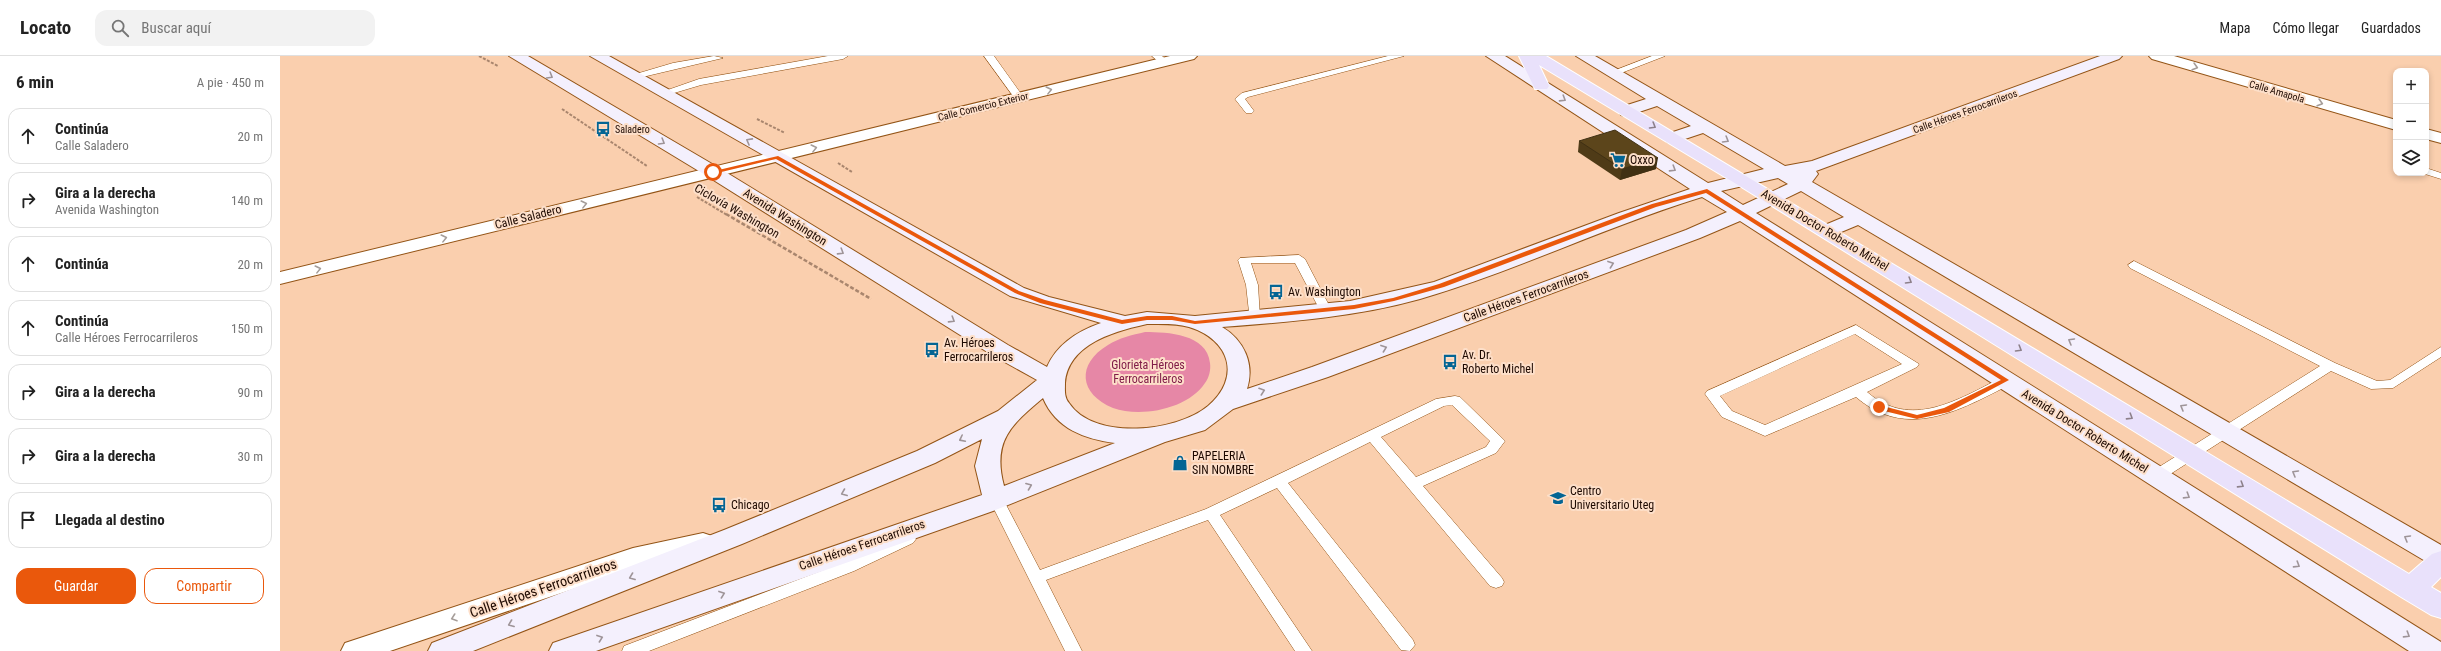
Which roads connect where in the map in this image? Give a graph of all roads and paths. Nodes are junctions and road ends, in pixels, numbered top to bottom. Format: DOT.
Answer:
graph roads {
  1 [pos="479,56"];
  2 [pos="517,56"];
  3 [pos="598,56"];
  4 [pos="843,56"];
  5 [pos="989,56"];
  6 [pos="1189,56"];
  7 [pos="1399,56"];
  8 [pos="1494,56"];
  9 [pos="1527,56"];
  10 [pos="1535,56"];
  11 [pos="1584,56"];
  12 [pos="1660,56"];
  13 [pos="2114,56"];
  14 [pos="2157,56"];
  15 [pos="718,58"];
  16 [pos="1160,59"];
  17 [pos="505,70"];
  18 [pos="1613,73"];
  19 [pos="634,76"];
  20 [pos="1541,86"];
  21 [pos="664,94"];
  22 [pos="1019,98"];
  23 [pos="1658,100"];
  24 [pos="556,105"];
  25 [pos="1249,111"];
  26 [pos="1627,111"];
  27 [pos="2393,124"];
  28 [pos="1704,127"];
  29 [pos="2429,135"];
  30 [pos="1673,138"];
  31 [pos="2441,138"];
  32 [pos="776,157"];
  33 [pos="1816,166"];
  34 [pos="1777,170"];
  35 [pos="713,172"];
  36 [pos="2429,172"];
  37 [pos="2441,176"];
  38 [pos="1744,180"];
  39 [pos="672,182"];
  40 [pos="1801,184"];
  41 [pos="1707,191"];
  42 [pos="1773,199"];
  43 [pos="1741,212"];
  44 [pos="1858,218"];
  45 [pos="1827,231"];
  46 [pos="2134,265"];
  47 [pos="280,278"];
  48 [pos="874,301"];
  49 [pos="1326,311"];
  50 [pos="1254,318"];
  51 [pos="1122,322"];
  52 [pos="1195,322"];
  53 [pos="2441,351"];
  54 [pos="2330,366"];
  55 [pos="1052,379"];
  56 [pos="2006,380"];
  57 [pos="1857,391"];
  58 [pos="1225,404"];
  59 [pos="1006,416"];
  60 [pos="2224,431"];
  61 [pos="1160,435"];
  62 [pos="1372,435"];
  63 [pos="2190,453"];
  64 [pos="2156,476"];
  65 [pos="1279,481"];
  66 [pos="1413,484"];
  67 [pos="990,502"];
  68 [pos="1211,513"];
  69 [pos="733,537"];
  70 [pos="2441,558"];
  71 [pos="2441,561"];
  72 [pos="1034,578"];
  73 [pos="1496,582"];
  74 [pos="2411,589"];
  75 [pos="2441,607"];
  76 [pos="1407,645"];
  77 [pos="355,651"];
  78 [pos="442,651"];
  79 [pos="563,651"];
  80 [pos="630,651"];
  81 [pos="1074,651"];
  82 [pos="1304,651"];
  83 [pos="2432,651"];
  1 -- 17 [label="path"];
  2 -- 35 [label="main road, Avenida Washington, one-way"];
  3 -- 19 [label="main road"];
  4 -- 21 [label="lane"];
  5 -- 22 [label="lane"];
  6 -- 16 [label="street, Calle Comercio Exterior"];
  7 -- 25 [label="lane"];
  8 -- 20 [label="main road, Avenida Doctor Roberto Michel"];
  9 -- 20 [label="main road"];
  10 -- 26 [label="main road, Avenida Doctor Roberto Michel"];
  11 -- 18 [label="main road"];
  12 -- 18 [label="lane"];
  13 -- 33 [label="main road, Calle Héroes Ferrocarrileros"];
  14 -- 27 [label="street, Calle Amapola, one-way"];
  15 -- 19 [label="lane"];
  22 -- 16 [label="street, Calle Comercio Exterior, one-way"];
  18 -- 23 [label="main road"];
  19 -- 21 [label="main road"];
  20 -- 41 [label="main road, Avenida Doctor Roberto Michel, one-way"];
  32 -- 21 [label="main road, one-way"];
  32 -- 22 [label="street, Calle Comercio Exterior, one-way"];
  23 -- 26 [label="main road"];
  23 -- 28 [label="main road"];
  24 -- 39 [label="path, Ciclovía Washington"];
  26 -- 30 [label="main road, Avenida Doctor Roberto Michel, one-way"];
  28 -- 30 [label="main road"];
  28 -- 34 [label="main road, one-way"];
  29 -- 31 [label="street"];
  30 -- 38 [label="main road, Avenida Doctor Roberto Michel"];
  32 -- 35 [label="street, Calle Saladero"];
  32 -- 51 [label="main road"];
  33 -- 34 [label="main road, Calle Héroes Ferrocarrileros"];
  33 -- 40 [label="main road, Calle Héroes Ferrocarrileros"];
  34 -- 38 [label="main road, Calle Héroes Ferrocarrileros"];
  34 -- 40 [label="main road"];
  35 -- 39 [label="street, Calle Saladero"];
  35 -- 55 [label="main road, Avenida Washington, one-way"];
  36 -- 37 [label="lane"];
  38 -- 41 [label="main road, Calle Héroes Ferrocarrileros"];
  38 -- 42 [label="main road, Avenida Doctor Roberto Michel"];
  47 -- 39 [label="street, Calle Saladero, one-way"];
  39 -- 48 [label="path, Ciclovía Washington"];
  40 -- 42 [label="main road, Calle Héroes Ferrocarrileros"];
  40 -- 44 [label="main road"];
  41 -- 43 [label="main road, Avenida Doctor Roberto Michel"];
  41 -- 49 [label="main road, Calle Héroes Ferrocarrileros"];
  42 -- 43 [label="main road, Calle Héroes Ferrocarrileros"];
  42 -- 45 [label="main road, Avenida Doctor Roberto Michel"];
  43 -- 56 [label="main road, Avenida Doctor Roberto Michel"];
  58 -- 43 [label="main road, Calle Héroes Ferrocarrileros, one-way"];
  44 -- 45 [label="main road"];
  60 -- 44 [label="main road, one-way"];
  45 -- 63 [label="main road, Avenida Doctor Roberto Michel, one-way"];
  46 -- 54 [label="lane"];
  49 -- 50 [label="main road, Calle Héroes Ferrocarrileros"];
  49 -- 50 [label="lane"];
  50 -- 52 [label="main road, Calle Héroes Ferrocarrileros"];
  51 -- 52 [label="main road"];
  51 -- 55 [label="main road"];
  52 -- 58 [label="main road"];
  53 -- 54 [label="lane"];
  54 -- 60 [label="lane"];
  55 -- 59 [label="main road, Calle Héroes Ferrocarrileros"];
  55 -- 61 [label="main road"];
  56 -- 57 [label="lane"];
  56 -- 64 [label="main road, Avenida Doctor Roberto Michel"];
  57 -- 57 [label="lane"];
  58 -- 61 [label="main road"];
  59 -- 67 [label="main road"];
  59 -- 69 [label="main road, Calle Héroes Ferrocarrileros, one-way"];
  60 -- 63 [label="lane"];
  70 -- 60 [label="main road, one-way"];
  67 -- 61 [label="main road, Calle Héroes Ferrocarrileros, one-way"];
  62 -- 65 [label="lane"];
  62 -- 66 [label="lane"];
  62 -- 66 [label="lane"];
  63 -- 64 [label="lane"];
  63 -- 74 [label="main road, Avenida Doctor Roberto Michel, one-way"];
  64 -- 83 [label="main road, Avenida Doctor Roberto Michel, one-way"];
  65 -- 68 [label="lane"];
  65 -- 76 [label="lane"];
  66 -- 73 [label="lane"];
  67 -- 72 [label="lane"];
  79 -- 67 [label="main road, Calle Héroes Ferrocarrileros, one-way"];
  67 -- 80 [label="lane"];
  68 -- 72 [label="lane"];
  68 -- 82 [label="lane"];
  69 -- 77 [label="street, Calle Héroes Ferrocarrileros, one-way"];
  69 -- 78 [label="main road, Calle Héroes Ferrocarrileros, one-way"];
  71 -- 74 [label="main road"];
  72 -- 81 [label="lane"];
  74 -- 75 [label="main road, Avenida Doctor Roberto Michel"];
}
